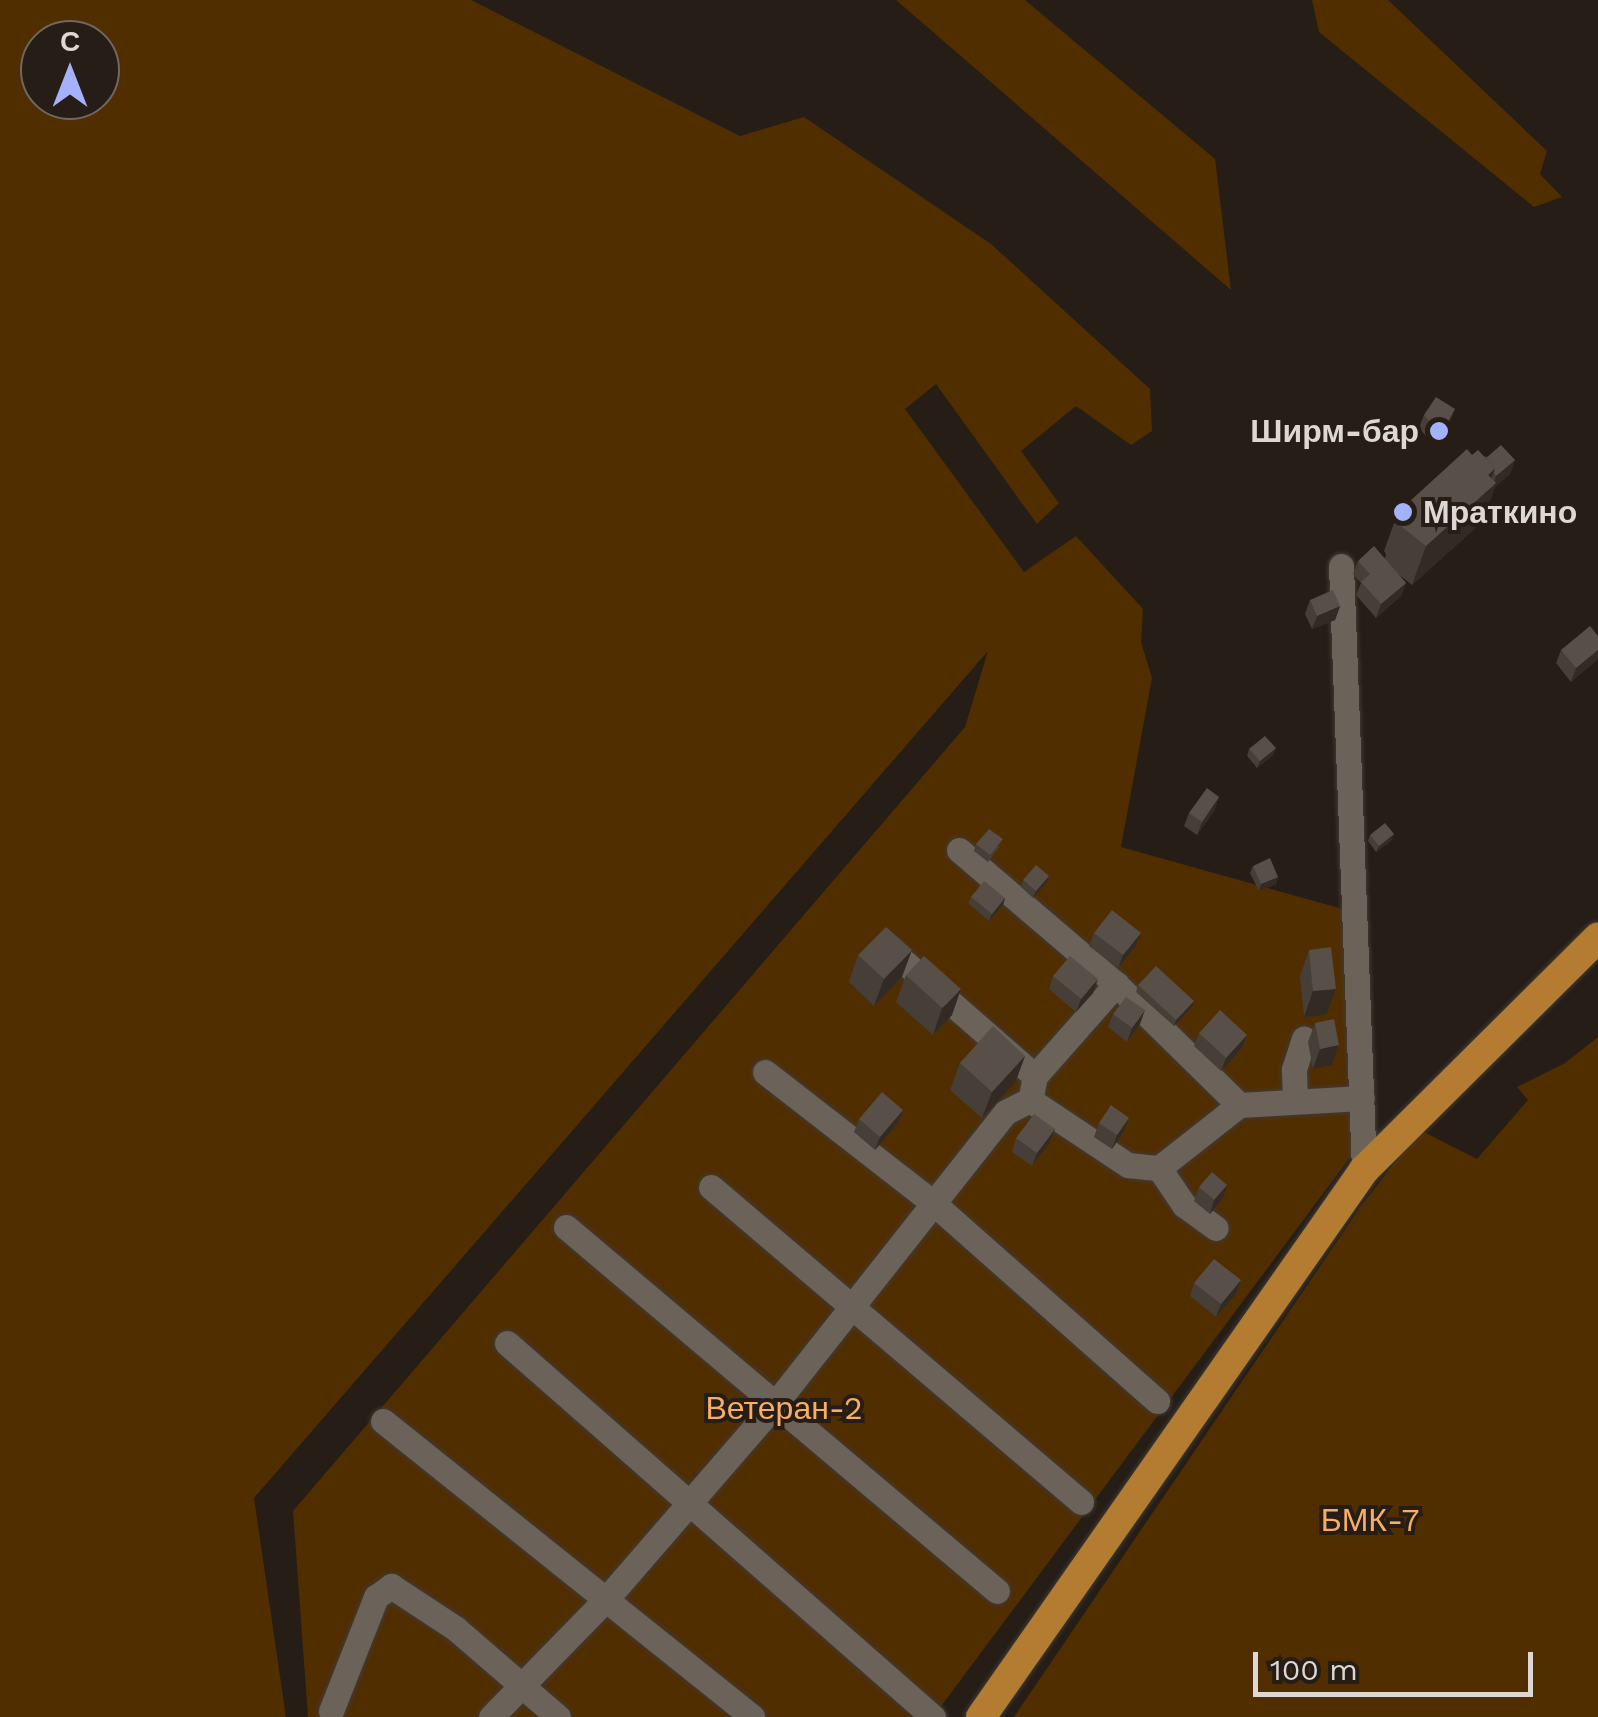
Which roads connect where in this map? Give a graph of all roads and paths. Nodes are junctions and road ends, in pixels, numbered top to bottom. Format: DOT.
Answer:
graph roads {
  1 [pos="1341,566"];
  2 [pos="958,850"];
  3 [pos="1598,938"];
  4 [pos="887,947"];
  5 [pos="1116,984"];
  6 [pos="1304,1039"];
  7 [pos="765,1072"];
  8 [pos="1032,1088"];
  9 [pos="1362,1098"];
  10 [pos="1295,1100"];
  11 [pos="1239,1105"];
  12 [pos="1159,1168"];
  13 [pos="1364,1170"];
  14 [pos="711,1186"];
  15 [pos="932,1201"];
  16 [pos="566,1228"];
  17 [pos="1216,1228"];
  18 [pos="854,1307"];
  19 [pos="507,1343"];
  20 [pos="1157,1400"];
  21 [pos="775,1404"];
  22 [pos="382,1420"];
  23 [pos="1081,1502"];
  24 [pos="689,1503"];
  25 [pos="997,1591"];
  26 [pos="608,1596"];
  27 [pos="518,1684"];
  28 [pos="331,1711"];
  29 [pos="490,1717"];
  30 [pos="558,1717"];
  31 [pos="752,1717"];
  32 [pos="932,1717"];
  33 [pos="981,1717"];
  1 -- 9 [label="lane"];
  2 -- 5 [label="lane"];
  3 -- 13 [label="main road"];
  4 -- 8 [label="lane"];
  5 -- 8 [label="lane"];
  5 -- 11 [label="lane"];
  6 -- 10 [label="lane"];
  7 -- 15 [label="lane"];
  8 -- 12 [label="lane"];
  8 -- 15 [label="lane"];
  9 -- 10 [label="lane"];
  9 -- 13 [label="lane"];
  10 -- 11 [label="lane"];
  11 -- 12 [label="lane"];
  12 -- 17 [label="lane"];
  13 -- 33 [label="main road"];
  14 -- 18 [label="lane"];
  15 -- 18 [label="lane"];
  15 -- 20 [label="lane"];
  16 -- 21 [label="lane"];
  18 -- 21 [label="lane"];
  18 -- 23 [label="lane"];
  19 -- 24 [label="lane"];
  21 -- 24 [label="lane"];
  21 -- 25 [label="lane"];
  22 -- 26 [label="lane"];
  24 -- 26 [label="lane"];
  24 -- 32 [label="lane"];
  26 -- 27 [label="lane"];
  26 -- 31 [label="lane"];
  27 -- 28 [label="lane"];
  27 -- 29 [label="lane"];
  27 -- 30 [label="lane"];
}
